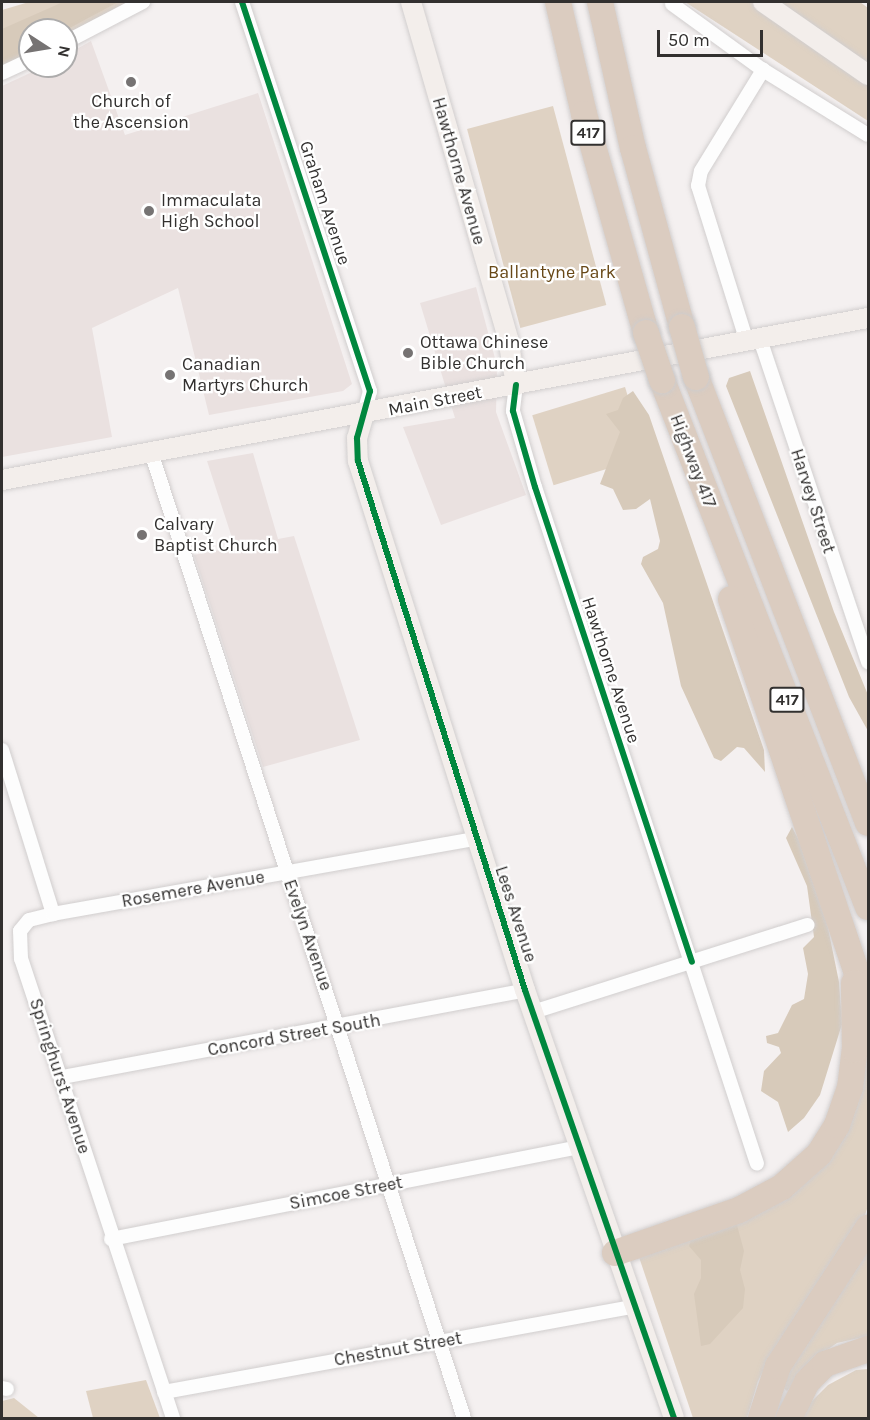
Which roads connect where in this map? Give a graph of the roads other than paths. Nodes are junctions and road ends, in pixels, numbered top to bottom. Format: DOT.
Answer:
graph roads {
  1 [pos="143,2"];
  2 [pos="242,2"];
  3 [pos="411,2"];
  4 [pos="558,2"];
  5 [pos="600,2"];
  6 [pos="763,2"];
  7 [pos="672,4"];
  8 [pos="78,36"];
  9 [pos="18,66"];
  10 [pos="763,70"];
  11 [pos="2,73"];
  12 [pos="868,75"];
  13 [pos="868,135"];
  14 [pos="868,318"];
  15 [pos="753,340"];
  16 [pos="516,385"];
  17 [pos="364,414"];
  18 [pos="151,452"];
  19 [pos="2,480"];
  20 [pos="705,493"];
  21 [pos="868,662"];
  22 [pos="2,750"];
  23 [pos="868,823"];
  24 [pos="476,839"];
  25 [pos="287,872"];
  26 [pos="868,907"];
  27 [pos="53,914"];
  28 [pos="808,925"];
  29 [pos="845,935"];
  30 [pos="692,962"];
  31 [pos="525,990"];
  32 [pos="868,1005"];
  33 [pos="533,1012"];
  34 [pos="340,1028"];
  35 [pos="62,1077"];
  36 [pos="582,1147"];
  37 [pos="757,1164"];
  38 [pos="389,1184"];
  39 [pos="868,1228"];
  40 [pos="111,1239"];
  41 [pos="615,1252"];
  42 [pos="632,1307"];
  43 [pos="440,1341"];
  44 [pos="868,1349"];
  45 [pos="164,1392"];
  46 [pos="173,1419"];
  47 [pos="464,1419"];
  48 [pos="674,1419"];
  49 [pos="761,1419"];
  50 [pos="789,1419"];
  1 -- 8 [label="street"];
  2 -- 17 [label="street, Graham Avenue"];
  3 -- 16 [label="main road, Hawthorne Avenue"];
  4 -- 20 [label="highway, Highway 417 / 417, bridge"];
  5 -- 23 [label="highway, 417, bridge"];
  6 -- 12 [label="main road"];
  7 -- 10 [label="street"];
  9 -- 11 [label="street"];
  10 -- 13 [label="street"];
  10 -- 15 [label="street, Harvey Street"];
  14 -- 15 [label="main road, Main Street"];
  15 -- 16 [label="main road, Main Street"];
  15 -- 21 [label="street, Harvey Street"];
  16 -- 17 [label="main road, Main Street"];
  16 -- 30 [label="street, Hawthorne Avenue"];
  17 -- 18 [label="main road, Main Street"];
  17 -- 24 [label="main road, Lees Avenue"];
  18 -- 19 [label="main road, Main Street"];
  18 -- 25 [label="street, Evelyn Avenue"];
  20 -- 26 [label="highway, Highway 417 / 417"];
  20 -- 29 [label="highway"];
  22 -- 27 [label="street"];
  24 -- 25 [label="street, Rosemere Avenue"];
  24 -- 31 [label="main road, Lees Avenue"];
  25 -- 27 [label="street, Rosemere Avenue"];
  25 -- 34 [label="street, Evelyn Avenue"];
  27 -- 35 [label="street, Springhurst Avenue"];
  28 -- 30 [label="street"];
  29 -- 32 [label="highway"];
  29 -- 41 [label="highway"];
  30 -- 33 [label="street"];
  30 -- 37 [label="street, Hawthorne Avenue"];
  31 -- 33 [label="main road, Lees Avenue"];
  31 -- 34 [label="street, Concord Street South"];
  33 -- 36 [label="main road, Lees Avenue"];
  34 -- 35 [label="street, Concord Street South"];
  34 -- 38 [label="street, Evelyn Avenue"];
  35 -- 40 [label="street, Springhurst Avenue"];
  36 -- 38 [label="street, Simcoe Street"];
  36 -- 41 [label="main road, Lees Avenue"];
  38 -- 40 [label="street, Simcoe Street"];
  38 -- 43 [label="street, Evelyn Avenue"];
  39 -- 49 [label="highway"];
  40 -- 45 [label="street, Springhurst Avenue"];
  41 -- 42 [label="main road, Lees Avenue"];
  42 -- 43 [label="street, Chestnut Street"];
  42 -- 48 [label="main road, Lees Avenue"];
  43 -- 45 [label="street, Chestnut Street"];
  43 -- 47 [label="street, Evelyn Avenue"];
  44 -- 50 [label="highway"];
  45 -- 46 [label="street, Springhurst Avenue"];
}
